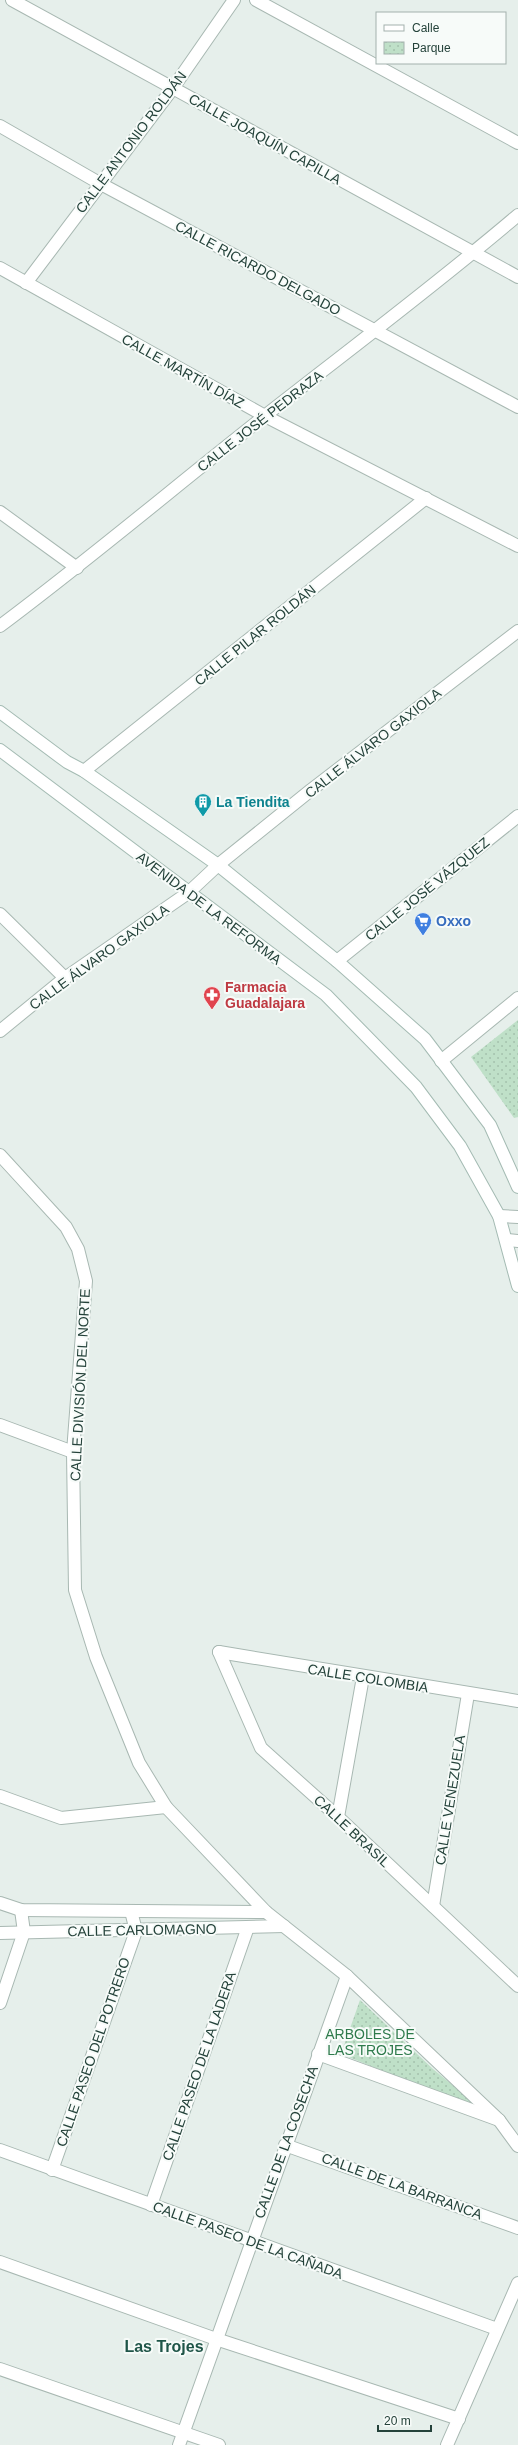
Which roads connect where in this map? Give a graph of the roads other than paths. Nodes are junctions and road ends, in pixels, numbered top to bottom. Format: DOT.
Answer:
graph roads {
  1 [pos="12,0"];
  2 [pos="234,0"];
  3 [pos="256,0"];
  4 [pos="173,88"];
  5 [pos="0,126"];
  6 [pos="518,143"];
  7 [pos="101,184"];
  8 [pos="518,215"];
  9 [pos="473,254"];
  10 [pos="0,268"];
  11 [pos="518,278"];
  12 [pos="26,283"];
  13 [pos="375,330"];
  14 [pos="518,407"];
  15 [pos="264,416"];
  16 [pos="426,498"];
  17 [pos="0,512"];
  18 [pos="518,546"];
  19 [pos="77,568"];
  20 [pos="0,626"];
  21 [pos="518,631"];
  22 [pos="0,712"];
  23 [pos="0,750"];
  24 [pos="84,771"];
  25 [pos="518,816"];
  26 [pos="218,865"];
  27 [pos="188,893"];
  28 [pos="0,914"];
  29 [pos="337,962"];
  30 [pos="65,978"];
  31 [pos="518,998"];
  32 [pos="0,1031"];
  33 [pos="441,1061"];
  34 [pos="0,1155"];
  35 [pos="518,1187"];
  36 [pos="499,1216"];
  37 [pos="518,1217"];
  38 [pos="512,1241"];
  39 [pos="518,1286"];
  40 [pos="0,1425"];
  41 [pos="73,1452"];
  42 [pos="219,1652"];
  43 [pos="363,1677"];
  44 [pos="468,1694"];
  45 [pos="518,1701"];
  46 [pos="0,1796"];
  47 [pos="166,1807"];
  48 [pos="338,1817"];
  49 [pos="0,1903"];
  50 [pos="433,1906"];
  51 [pos="21,1910"];
  52 [pos="131,1911"];
  53 [pos="266,1912"];
  54 [pos="284,1926"];
  55 [pos="248,1927"];
  56 [pos="136,1931"];
  57 [pos="24,1932"];
  58 [pos="0,1933"];
  59 [pos="347,1976"];
  60 [pos="518,1986"];
  61 [pos="0,2003"];
  62 [pos="318,2054"];
  63 [pos="499,2120"];
  64 [pos="285,2145"];
  65 [pos="518,2146"];
  66 [pos="0,2150"];
  67 [pos="52,2170"];
  68 [pos="151,2205"];
  69 [pos="518,2228"];
  70 [pos="250,2241"];
  71 [pos="0,2262"];
  72 [pos="518,2283"];
  73 [pos="497,2329"];
  74 [pos="216,2339"];
  75 [pos="0,2369"];
  76 [pos="458,2419"];
  77 [pos="184,2432"];
  78 [pos="179,2445"];
  79 [pos="219,2445"];
  80 [pos="447,2445"];
  1 -- 4 [label="street, CALLE JOAQUÍN CAPILLA"];
  2 -- 4 [label="street, CALLE ANTONIO ROLDÁN"];
  3 -- 6 [label="street"];
  4 -- 7 [label="street, CALLE ANTONIO ROLDÁN"];
  4 -- 9 [label="street, CALLE JOAQUÍN CAPILLA"];
  5 -- 7 [label="street, CALLE RICARDO DELGADO"];
  7 -- 12 [label="street, CALLE ANTONIO ROLDÁN"];
  7 -- 13 [label="street, CALLE RICARDO DELGADO"];
  8 -- 9 [label="street, CALLE JOSÉ PEDRAZA"];
  9 -- 11 [label="street, CALLE JOAQUÍN CAPILLA"];
  9 -- 13 [label="street, CALLE JOSÉ PEDRAZA"];
  10 -- 12 [label="street, CALLE MARTÍN DÍAZ"];
  12 -- 15 [label="street, CALLE MARTÍN DÍAZ"];
  13 -- 14 [label="street, CALLE RICARDO DELGADO"];
  13 -- 15 [label="street, CALLE JOSÉ PEDRAZA"];
  15 -- 16 [label="street, CALLE MARTÍN DÍAZ"];
  15 -- 19 [label="street, CALLE JOSÉ PEDRAZA"];
  16 -- 18 [label="street, CALLE MARTÍN DÍAZ"];
  16 -- 24 [label="street, CALLE PILAR ROLDÁN"];
  17 -- 19 [label="street"];
  19 -- 20 [label="street, CALLE JOSÉ PEDRAZA"];
  21 -- 26 [label="street, CALLE ÁLVARO GAXIOLA"];
  22 -- 24 [label="street"];
  23 -- 27 [label="street, AVENIDA DE LA REFORMA"];
  24 -- 26 [label="street"];
  25 -- 29 [label="street, CALLE JOSÉ VÁZQUEZ"];
  26 -- 27 [label="street, CALLE ÁLVARO GAXIOLA"];
  26 -- 29 [label="street"];
  27 -- 30 [label="street, CALLE ÁLVARO GAXIOLA"];
  27 -- 36 [label="street, AVENIDA DE LA REFORMA"];
  28 -- 30 [label="street"];
  29 -- 33 [label="street"];
  30 -- 32 [label="street, CALLE ÁLVARO GAXIOLA"];
  31 -- 33 [label="street"];
  33 -- 35 [label="street"];
  34 -- 41 [label="street, CALLE DIVISIÓN DEL NORTE"];
  36 -- 37 [label="street"];
  36 -- 38 [label="street, AVENIDA DE LA REFORMA"];
  38 -- 39 [label="street, AVENIDA DE LA REFORMA"];
  40 -- 41 [label="street"];
  41 -- 47 [label="street, CALLE DIVISIÓN DEL NORTE"];
  42 -- 43 [label="street, CALLE COLOMBIA"];
  42 -- 48 [label="street, CALLE BRASIL"];
  43 -- 44 [label="street, CALLE COLOMBIA"];
  43 -- 48 [label="street"];
  44 -- 45 [label="street, CALLE COLOMBIA"];
  44 -- 50 [label="street, CALLE VENEZUELA"];
  46 -- 47 [label="street"];
  47 -- 53 [label="street, CALLE DIVISIÓN DEL NORTE"];
  48 -- 50 [label="street, CALLE BRASIL"];
  49 -- 51 [label="street, CALLE CARLOMAGNO"];
  50 -- 60 [label="street, CALLE BRASIL"];
  51 -- 52 [label="street, CALLE CARLOMAGNO"];
  51 -- 57 [label="street"];
  52 -- 53 [label="street, CALLE CARLOMAGNO"];
  52 -- 56 [label="street"];
  53 -- 54 [label="street, CALLE DIVISIÓN DEL NORTE"];
  54 -- 55 [label="street, CALLE CARLOMAGNO"];
  54 -- 59 [label="street, CALLE DIVISIÓN DEL NORTE"];
  55 -- 56 [label="street, CALLE CARLOMAGNO"];
  55 -- 68 [label="street, CALLE PASEO DE LA LADERA"];
  56 -- 57 [label="street, CALLE CARLOMAGNO"];
  56 -- 67 [label="street, CALLE PASEO DEL POTRERO"];
  57 -- 58 [label="street, CALLE CARLOMAGNO"];
  57 -- 61 [label="street"];
  59 -- 62 [label="street, CALLE DE LA COSECHA"];
  59 -- 63 [label="street, CALLE DIVISIÓN DEL NORTE"];
  62 -- 63 [label="street"];
  62 -- 64 [label="street, CALLE DE LA COSECHA"];
  63 -- 65 [label="street, CALLE DIVISIÓN DEL NORTE"];
  64 -- 69 [label="street, CALLE DE LA BARRANCA"];
  64 -- 70 [label="street, CALLE DE LA COSECHA"];
  66 -- 67 [label="street, CALLE PASEO DE LA CAÑADA"];
  67 -- 68 [label="street, CALLE PASEO DE LA CAÑADA"];
  68 -- 70 [label="street, CALLE PASEO DE LA CAÑADA"];
  70 -- 73 [label="street, CALLE PASEO DE LA CAÑADA"];
  70 -- 74 [label="street, CALLE DE LA COSECHA"];
  71 -- 74 [label="street"];
  72 -- 73 [label="street"];
  73 -- 76 [label="street"];
  74 -- 76 [label="street"];
  74 -- 77 [label="street, CALLE DE LA COSECHA"];
  75 -- 77 [label="street"];
  76 -- 80 [label="street"];
  77 -- 78 [label="street, CALLE DE LA COSECHA"];
  77 -- 79 [label="street"];
}
